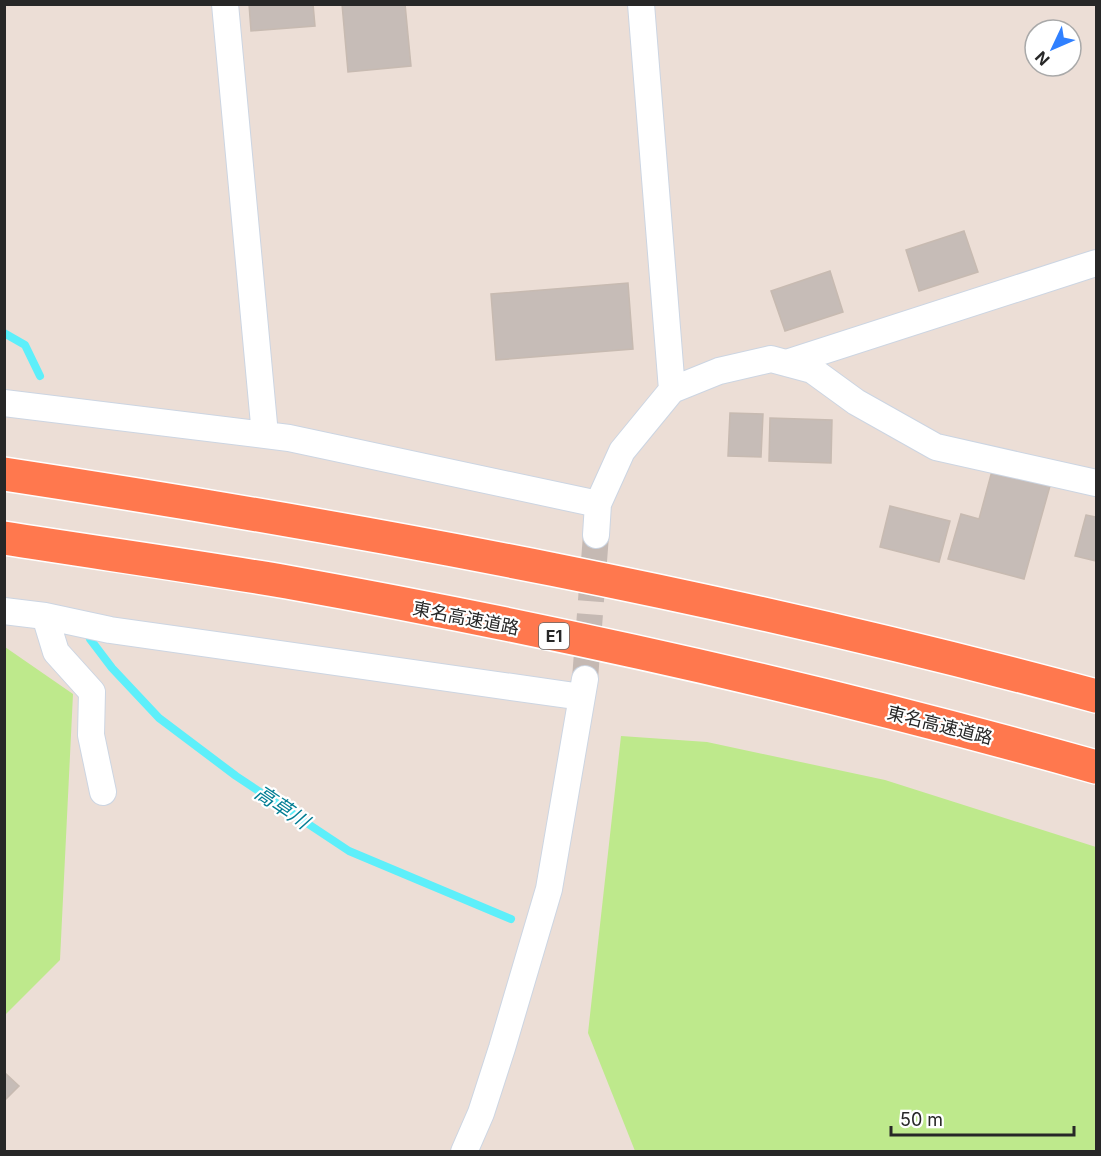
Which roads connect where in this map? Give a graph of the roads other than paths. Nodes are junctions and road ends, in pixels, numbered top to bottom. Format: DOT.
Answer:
graph roads {
  1 [pos="225,4"];
  2 [pos="641,4"];
  3 [pos="1096,263"];
  4 [pos="786,363"];
  5 [pos="672,390"];
  6 [pos="14,404"];
  7 [pos="265,435"];
  8 [pos="4,474"];
  9 [pos="1096,483"];
  10 [pos="598,504"];
  11 [pos="596,535"];
  12 [pos="4,538"];
  13 [pos="4,611"];
  14 [pos="45,616"];
  15 [pos="1096,696"];
  16 [pos="1096,767"];
  17 [pos="103,792"];
  18 [pos="464,1152"];
  1 -- 7 [label="street"];
  2 -- 5 [label="street"];
  3 -- 4 [label="street"];
  4 -- 5 [label="street"];
  4 -- 9 [label="street"];
  5 -- 10 [label="street"];
  6 -- 7 [label="street"];
  7 -- 10 [label="street"];
  8 -- 15 [label="highway"];
  10 -- 11 [label="street"];
  12 -- 16 [label="highway, 東名高速道路 / E1"];
  13 -- 14 [label="street"];
  14 -- 17 [label="street"];
  14 -- 18 [label="street"];
}
